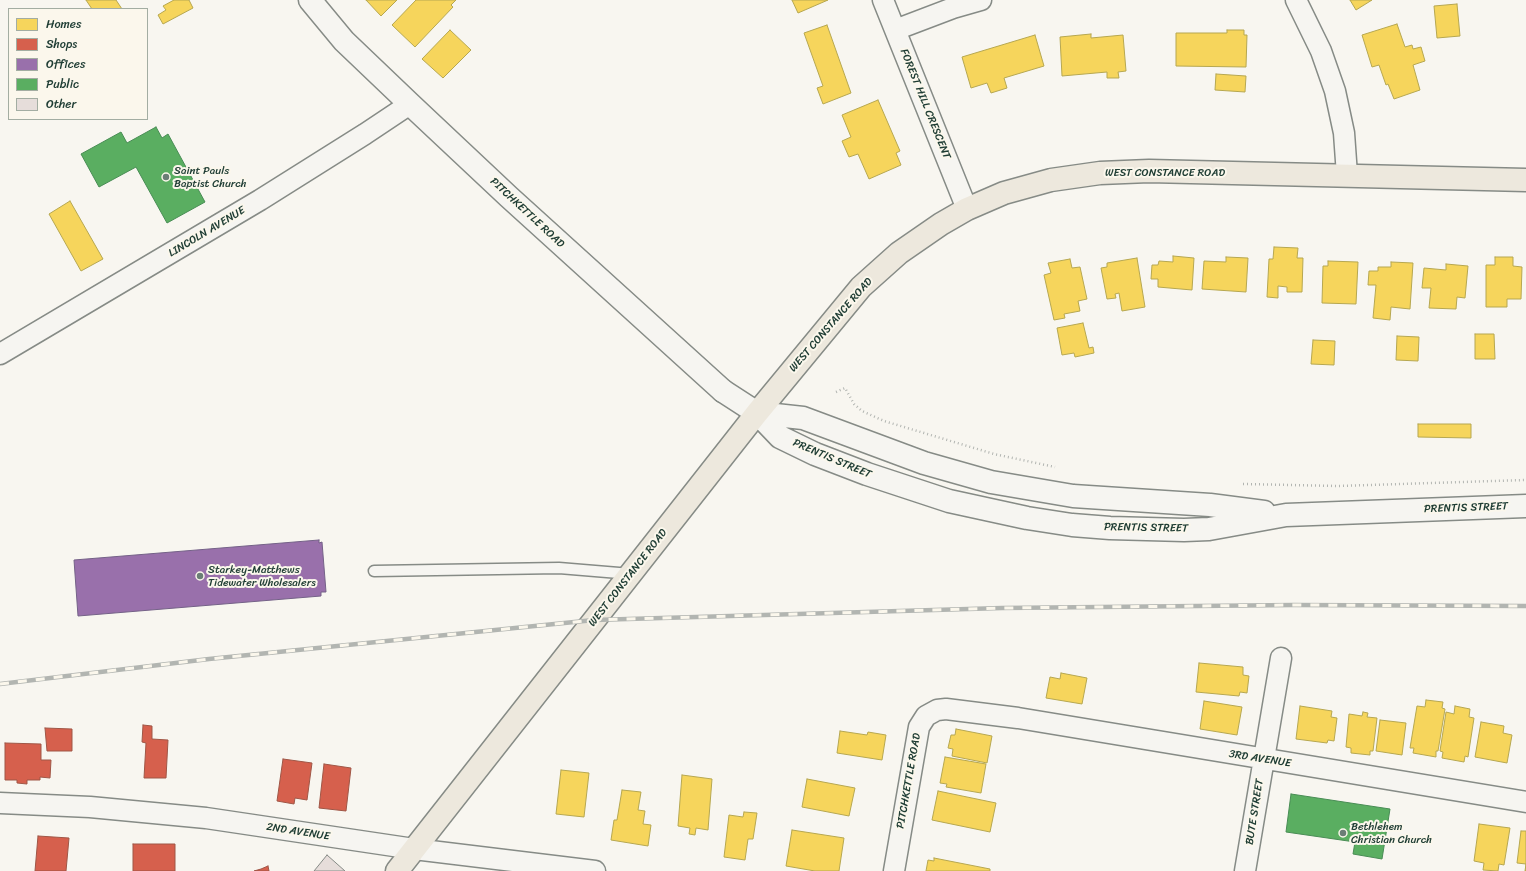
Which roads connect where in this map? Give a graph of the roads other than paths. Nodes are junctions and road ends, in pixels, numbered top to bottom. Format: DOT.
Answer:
graph roads {
  1 [pos="310,0"];
  2 [pos="883,0"];
  3 [pos="981,0"];
  4 [pos="1296,0"];
  5 [pos="895,30"];
  6 [pos="410,104"];
  7 [pos="1347,175"];
  8 [pos="1526,180"];
  9 [pos="967,209"];
  10 [pos="0,354"];
  11 [pos="757,413"];
  12 [pos="1526,506"];
  13 [pos="1286,515"];
  14 [pos="374,571"];
  15 [pos="631,574"];
  16 [pos="1281,658"];
  17 [pos="995,716"];
  18 [pos="1263,759"];
  19 [pos="1526,802"];
  20 [pos="0,803"];
  21 [pos="414,849"];
  22 [pos="397,871"];
  23 [pos="595,871"];
  24 [pos="894,871"];
  25 [pos="1245,871"];
  1 -- 6 [label="street, PITCHKETTLE ROAD"];
  2 -- 5 [label="street, FOREST HILL CRESCENT"];
  3 -- 5 [label="street"];
  4 -- 7 [label="street"];
  5 -- 9 [label="street, FOREST HILL CRESCENT"];
  6 -- 10 [label="street, LINCOLN AVENUE"];
  6 -- 11 [label="street, PITCHKETTLE ROAD"];
  7 -- 8 [label="main road, WEST CONSTANCE ROAD"];
  7 -- 9 [label="main road, WEST CONSTANCE ROAD"];
  9 -- 11 [label="main road, WEST CONSTANCE ROAD"];
  11 -- 13 [label="street, PRENTIS STREET"];
  11 -- 13 [label="street, PRENTIS STREET"];
  11 -- 15 [label="main road, WEST CONSTANCE ROAD"];
  12 -- 13 [label="street, PRENTIS STREET"];
  14 -- 15 [label="lane"];
  15 -- 21 [label="main road, WEST CONSTANCE ROAD"];
  16 -- 18 [label="street, BUTE STREET"];
  17 -- 18 [label="street, 3RD AVENUE"];
  17 -- 24 [label="street, PITCHKETTLE ROAD"];
  18 -- 19 [label="street, 3RD AVENUE"];
  18 -- 25 [label="street, BUTE STREET"];
  20 -- 21 [label="street, 2ND AVENUE"];
  21 -- 22 [label="main road, WEST CONSTANCE ROAD"];
  21 -- 23 [label="street, 2ND AVENUE"];
}
